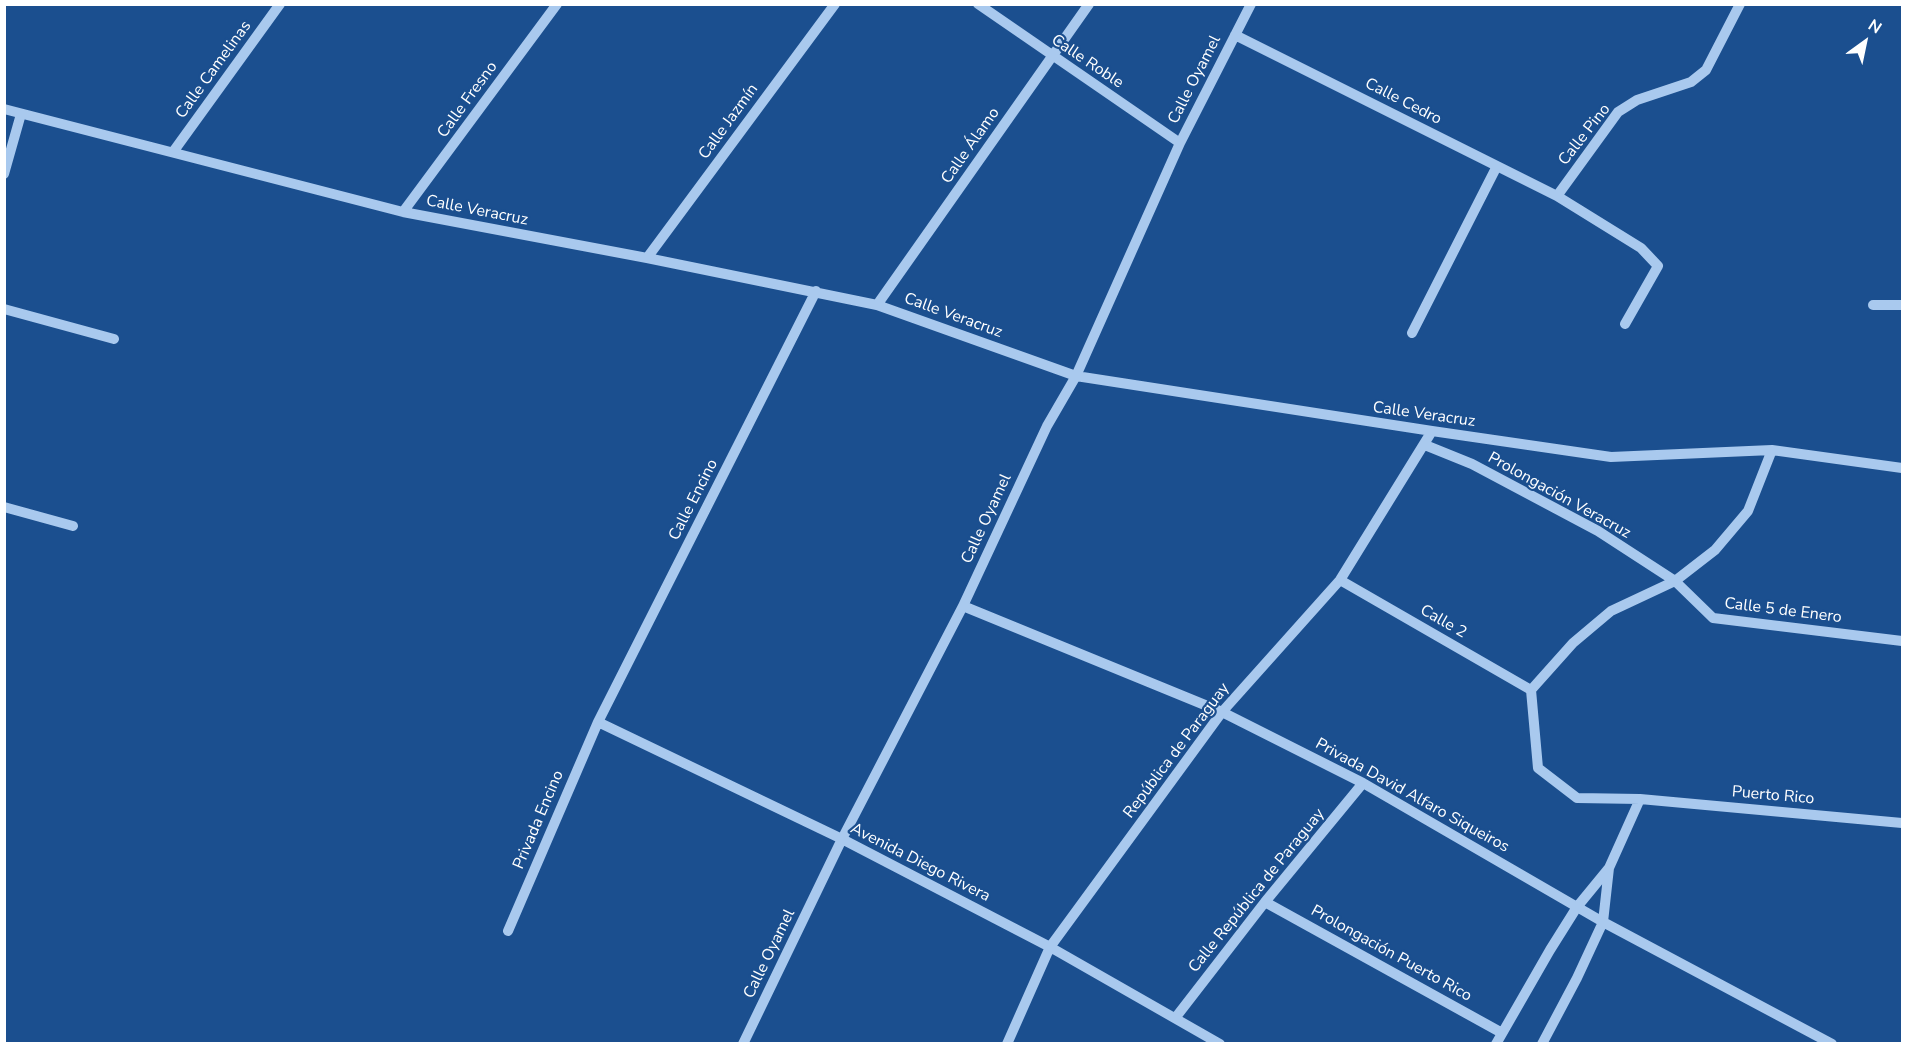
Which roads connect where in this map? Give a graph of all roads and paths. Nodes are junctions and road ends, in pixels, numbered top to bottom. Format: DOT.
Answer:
graph roads {
  1 [pos="280,4"];
  2 [pos="557,4"];
  3 [pos="835,4"];
  4 [pos="978,4"];
  5 [pos="1089,4"];
  6 [pos="1251,4"];
  7 [pos="1740,4"];
  8 [pos="1235,35"];
  9 [pos="1052,57"];
  10 [pos="4,109"];
  11 [pos="21,114"];
  12 [pos="1180,143"];
  13 [pos="173,152"];
  14 [pos="1497,166"];
  15 [pos="4,174"];
  16 [pos="1557,196"];
  17 [pos="403,212"];
  18 [pos="647,258"];
  19 [pos="816,291"];
  20 [pos="877,305"];
  21 [pos="1873,305"];
  22 [pos="1902,305"];
  23 [pos="4,309"];
  24 [pos="1624,324"];
  25 [pos="1412,333"];
  26 [pos="114,339"];
  27 [pos="1076,376"];
  28 [pos="1432,431"];
  29 [pos="1425,445"];
  30 [pos="1772,450"];
  31 [pos="1902,468"];
  32 [pos="4,507"];
  33 [pos="73,526"];
  34 [pos="1340,580"];
  35 [pos="1675,581"];
  36 [pos="963,606"];
  37 [pos="1902,641"];
  38 [pos="1531,690"];
  39 [pos="1222,712"];
  40 [pos="598,722"];
  41 [pos="1363,783"];
  42 [pos="1640,800"];
  43 [pos="1902,823"];
  44 [pos="842,839"];
  45 [pos="1609,868"];
  46 [pos="1265,902"];
  47 [pos="1577,907"];
  48 [pos="1604,922"];
  49 [pos="507,931"];
  50 [pos="1050,947"];
  51 [pos="1176,1017"];
  52 [pos="1502,1033"];
  53 [pos="1217,1043"];
  54 [pos="743,1044"];
  55 [pos="1007,1044"];
  56 [pos="1496,1044"];
  57 [pos="1542,1044"];
  58 [pos="1832,1044"];
  1 -- 13 [label="street, Calle Camelinas"];
  2 -- 17 [label="street, Calle Fresno"];
  3 -- 18 [label="street, Calle Jazmín"];
  4 -- 9 [label="street, Calle Roble"];
  5 -- 9 [label="street, Calle Álamo"];
  6 -- 8 [label="street, Calle Oyamel"];
  7 -- 16 [label="street, Calle Pino"];
  8 -- 12 [label="street, Calle Oyamel"];
  8 -- 14 [label="street, Calle Cedro"];
  9 -- 12 [label="street, Calle Roble"];
  9 -- 20 [label="street, Calle Álamo"];
  10 -- 11 [label="street, Calle Veracruz"];
  11 -- 13 [label="street, Calle Veracruz"];
  11 -- 15 [label="street"];
  12 -- 27 [label="street, Calle Oyamel"];
  13 -- 17 [label="street, Calle Veracruz"];
  14 -- 16 [label="street, Calle Cedro"];
  14 -- 25 [label="street"];
  16 -- 24 [label="street, Calle Cedro"];
  17 -- 18 [label="street, Calle Veracruz"];
  18 -- 19 [label="street, Calle Veracruz"];
  19 -- 20 [label="street, Calle Veracruz"];
  19 -- 40 [label="street, Calle Encino"];
  20 -- 27 [label="street, Calle Veracruz"];
  21 -- 22 [label="street"];
  23 -- 26 [label="street"];
  27 -- 28 [label="street, Calle Veracruz"];
  27 -- 36 [label="street, Calle Oyamel"];
  28 -- 29 [label="street, República de Paraguay"];
  28 -- 30 [label="street, Calle Veracruz"];
  29 -- 34 [label="street, República de Paraguay"];
  29 -- 35 [label="street, Prolongación Veracruz"];
  30 -- 31 [label="street, Calle Veracruz"];
  30 -- 35 [label="street"];
  32 -- 33 [label="street"];
  34 -- 38 [label="street, Calle 2"];
  34 -- 39 [label="street, República de Paraguay"];
  35 -- 37 [label="street, Calle 5 de Enero"];
  35 -- 38 [label="street"];
  36 -- 39 [label="street, Privada David Alfaro Siqueiros"];
  36 -- 44 [label="street, Calle Oyamel"];
  38 -- 42 [label="street, Puerto Rico"];
  39 -- 41 [label="street, Privada David Alfaro Siqueiros"];
  39 -- 50 [label="street, República de Paraguay"];
  40 -- 44 [label="street, Avenida Diego Rivera"];
  40 -- 49 [label="street, Privada Encino"];
  41 -- 46 [label="street, Calle República de Paraguay"];
  41 -- 47 [label="street, Privada David Alfaro Siqueiros"];
  42 -- 43 [label="street, Puerto Rico"];
  42 -- 45 [label="street"];
  44 -- 50 [label="street, Avenida Diego Rivera"];
  44 -- 54 [label="street, Calle Oyamel"];
  45 -- 47 [label="street"];
  45 -- 48 [label="street"];
  46 -- 51 [label="street, Calle República de Paraguay"];
  46 -- 52 [label="street, Prolongación Puerto Rico"];
  47 -- 48 [label="street, Privada David Alfaro Siqueiros"];
  47 -- 52 [label="street"];
  48 -- 57 [label="street"];
  48 -- 58 [label="street, Privada David Alfaro Siqueiros"];
  50 -- 51 [label="street, Avenida Diego Rivera"];
  50 -- 55 [label="street, República de Paraguay"];
  51 -- 53 [label="street, Avenida Diego Rivera"];
  52 -- 56 [label="street"];
}
